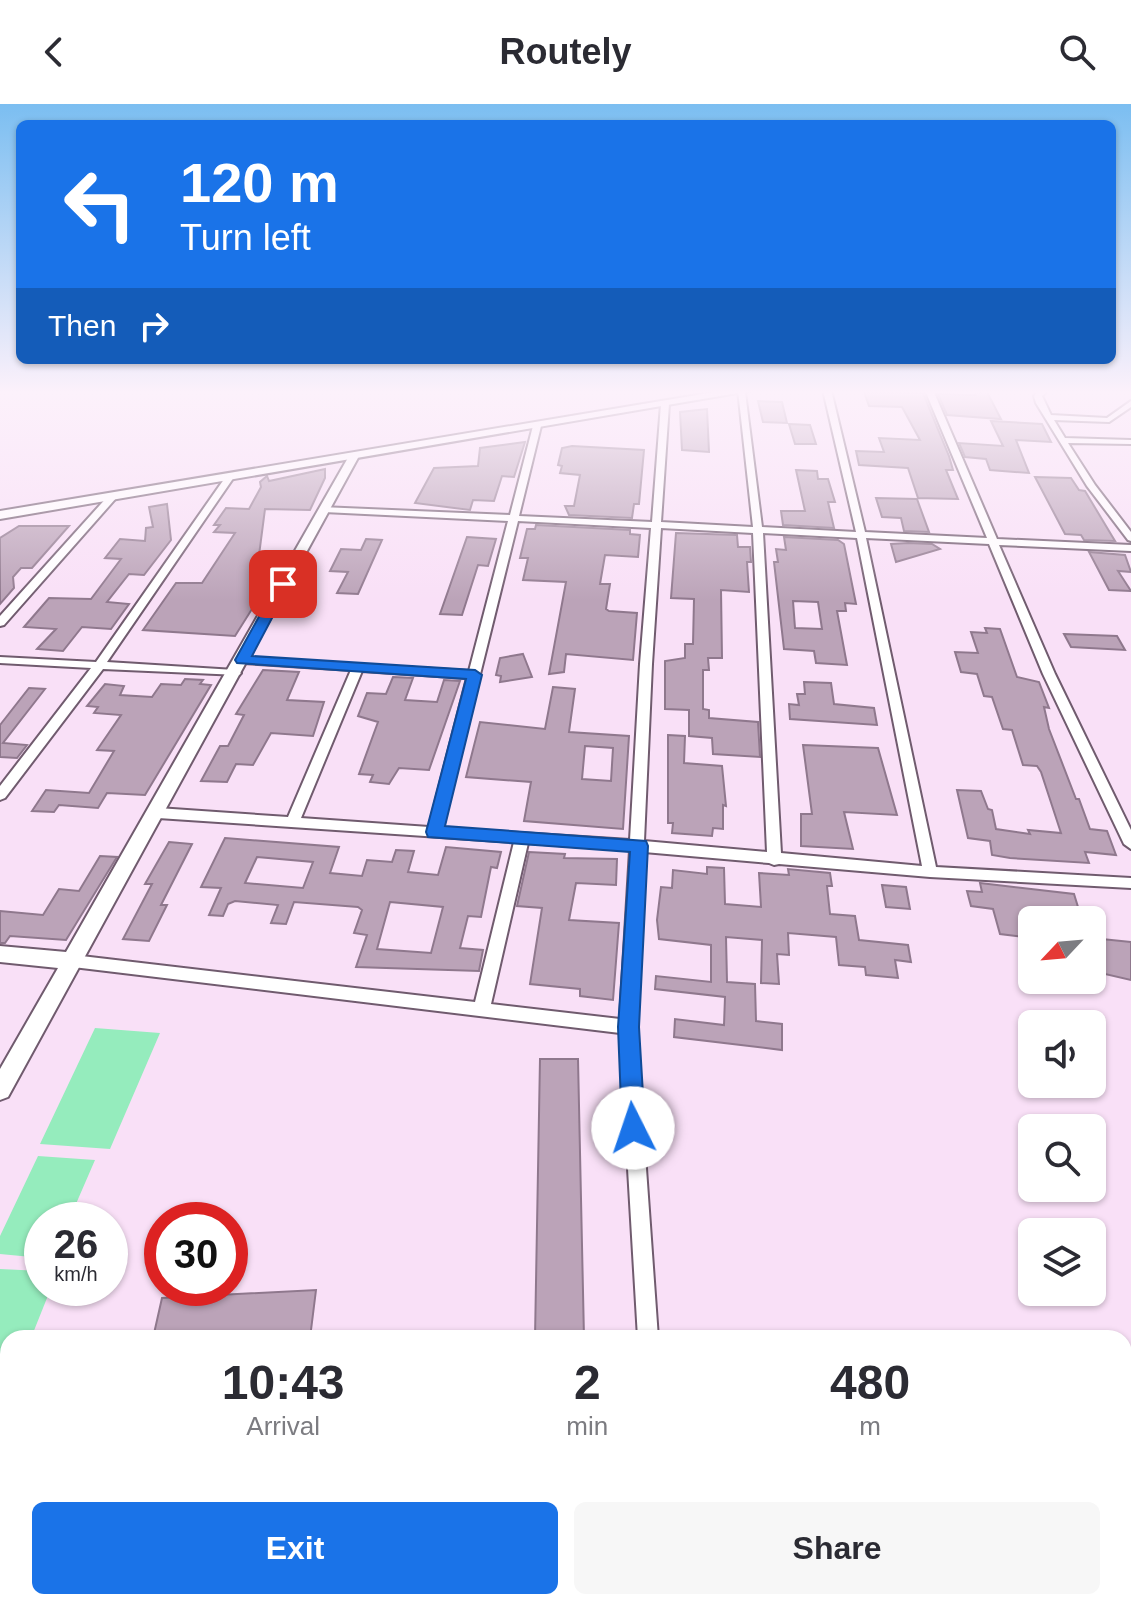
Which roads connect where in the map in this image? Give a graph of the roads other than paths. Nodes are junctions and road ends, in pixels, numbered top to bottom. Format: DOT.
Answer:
graph roads {
  1 [pos="329,460"];
  2 [pos="352,460"];
  3 [pos="528,460"];
  4 [pos="661,460"];
  5 [pos="751,460"];
  6 [pos="843,460"];
  7 [pos="959,460"];
  8 [pos="1076,460"];
  9 [pos="230,477"];
  10 [pos="112,497"];
  11 [pos="324,509"];
  12 [pos="0,515"];
  13 [pos="514,517"];
  14 [pos="656,526"];
  15 [pos="758,531"];
  16 [pos="861,535"];
  17 [pos="1131,538"];
  18 [pos="992,540"];
  19 [pos="1131,548"];
  20 [pos="0,623"];
  21 [pos="0,660"];
  22 [pos="99,666"];
  23 [pos="239,667"];
  24 [pos="358,667"];
  25 [pos="475,675"];
  26 [pos="0,795"];
  27 [pos="158,813"];
  28 [pos="293,822"];
  29 [pos="434,832"];
  30 [pos="522,838"];
  31 [pos="1131,844"];
  32 [pos="639,846"];
  33 [pos="774,860"];
  34 [pos="930,872"];
  35 [pos="1131,883"];
  36 [pos="0,954"];
  37 [pos="73,961"];
  38 [pos="482,1008"];
  39 [pos="628,1027"];
  40 [pos="0,1090"];
  41 [pos="647,1330"];
  1 -- 9 [label="main road"];
  2 -- 11 [label="street"];
  3 -- 13 [label="street"];
  4 -- 14 [label="street"];
  5 -- 15 [label="street"];
  6 -- 16 [label="street"];
  7 -- 18 [label="street"];
  8 -- 17 [label="street"];
  9 -- 10 [label="main road"];
  9 -- 22 [label="street"];
  10 -- 12 [label="main road"];
  10 -- 20 [label="street"];
  11 -- 13 [label="street"];
  11 -- 23 [label="street"];
  13 -- 14 [label="street"];
  13 -- 25 [label="street"];
  14 -- 15 [label="street"];
  14 -- 32 [label="street"];
  15 -- 16 [label="street"];
  15 -- 33 [label="street"];
  16 -- 18 [label="street"];
  16 -- 34 [label="street"];
  18 -- 19 [label="street"];
  18 -- 31 [label="street"];
  21 -- 22 [label="street"];
  22 -- 23 [label="street"];
  22 -- 26 [label="street"];
  23 -- 24 [label="street"];
  23 -- 27 [label="street"];
  24 -- 25 [label="street"];
  24 -- 28 [label="street"];
  25 -- 29 [label="street"];
  27 -- 28 [label="street"];
  27 -- 37 [label="street"];
  28 -- 29 [label="street"];
  29 -- 30 [label="street"];
  30 -- 32 [label="street"];
  30 -- 38 [label="street"];
  32 -- 33 [label="street"];
  32 -- 39 [label="street"];
  33 -- 34 [label="street"];
  34 -- 35 [label="street"];
  36 -- 37 [label="street"];
  37 -- 38 [label="street"];
  37 -- 40 [label="street"];
  38 -- 39 [label="street"];
  39 -- 41 [label="street"];
}
